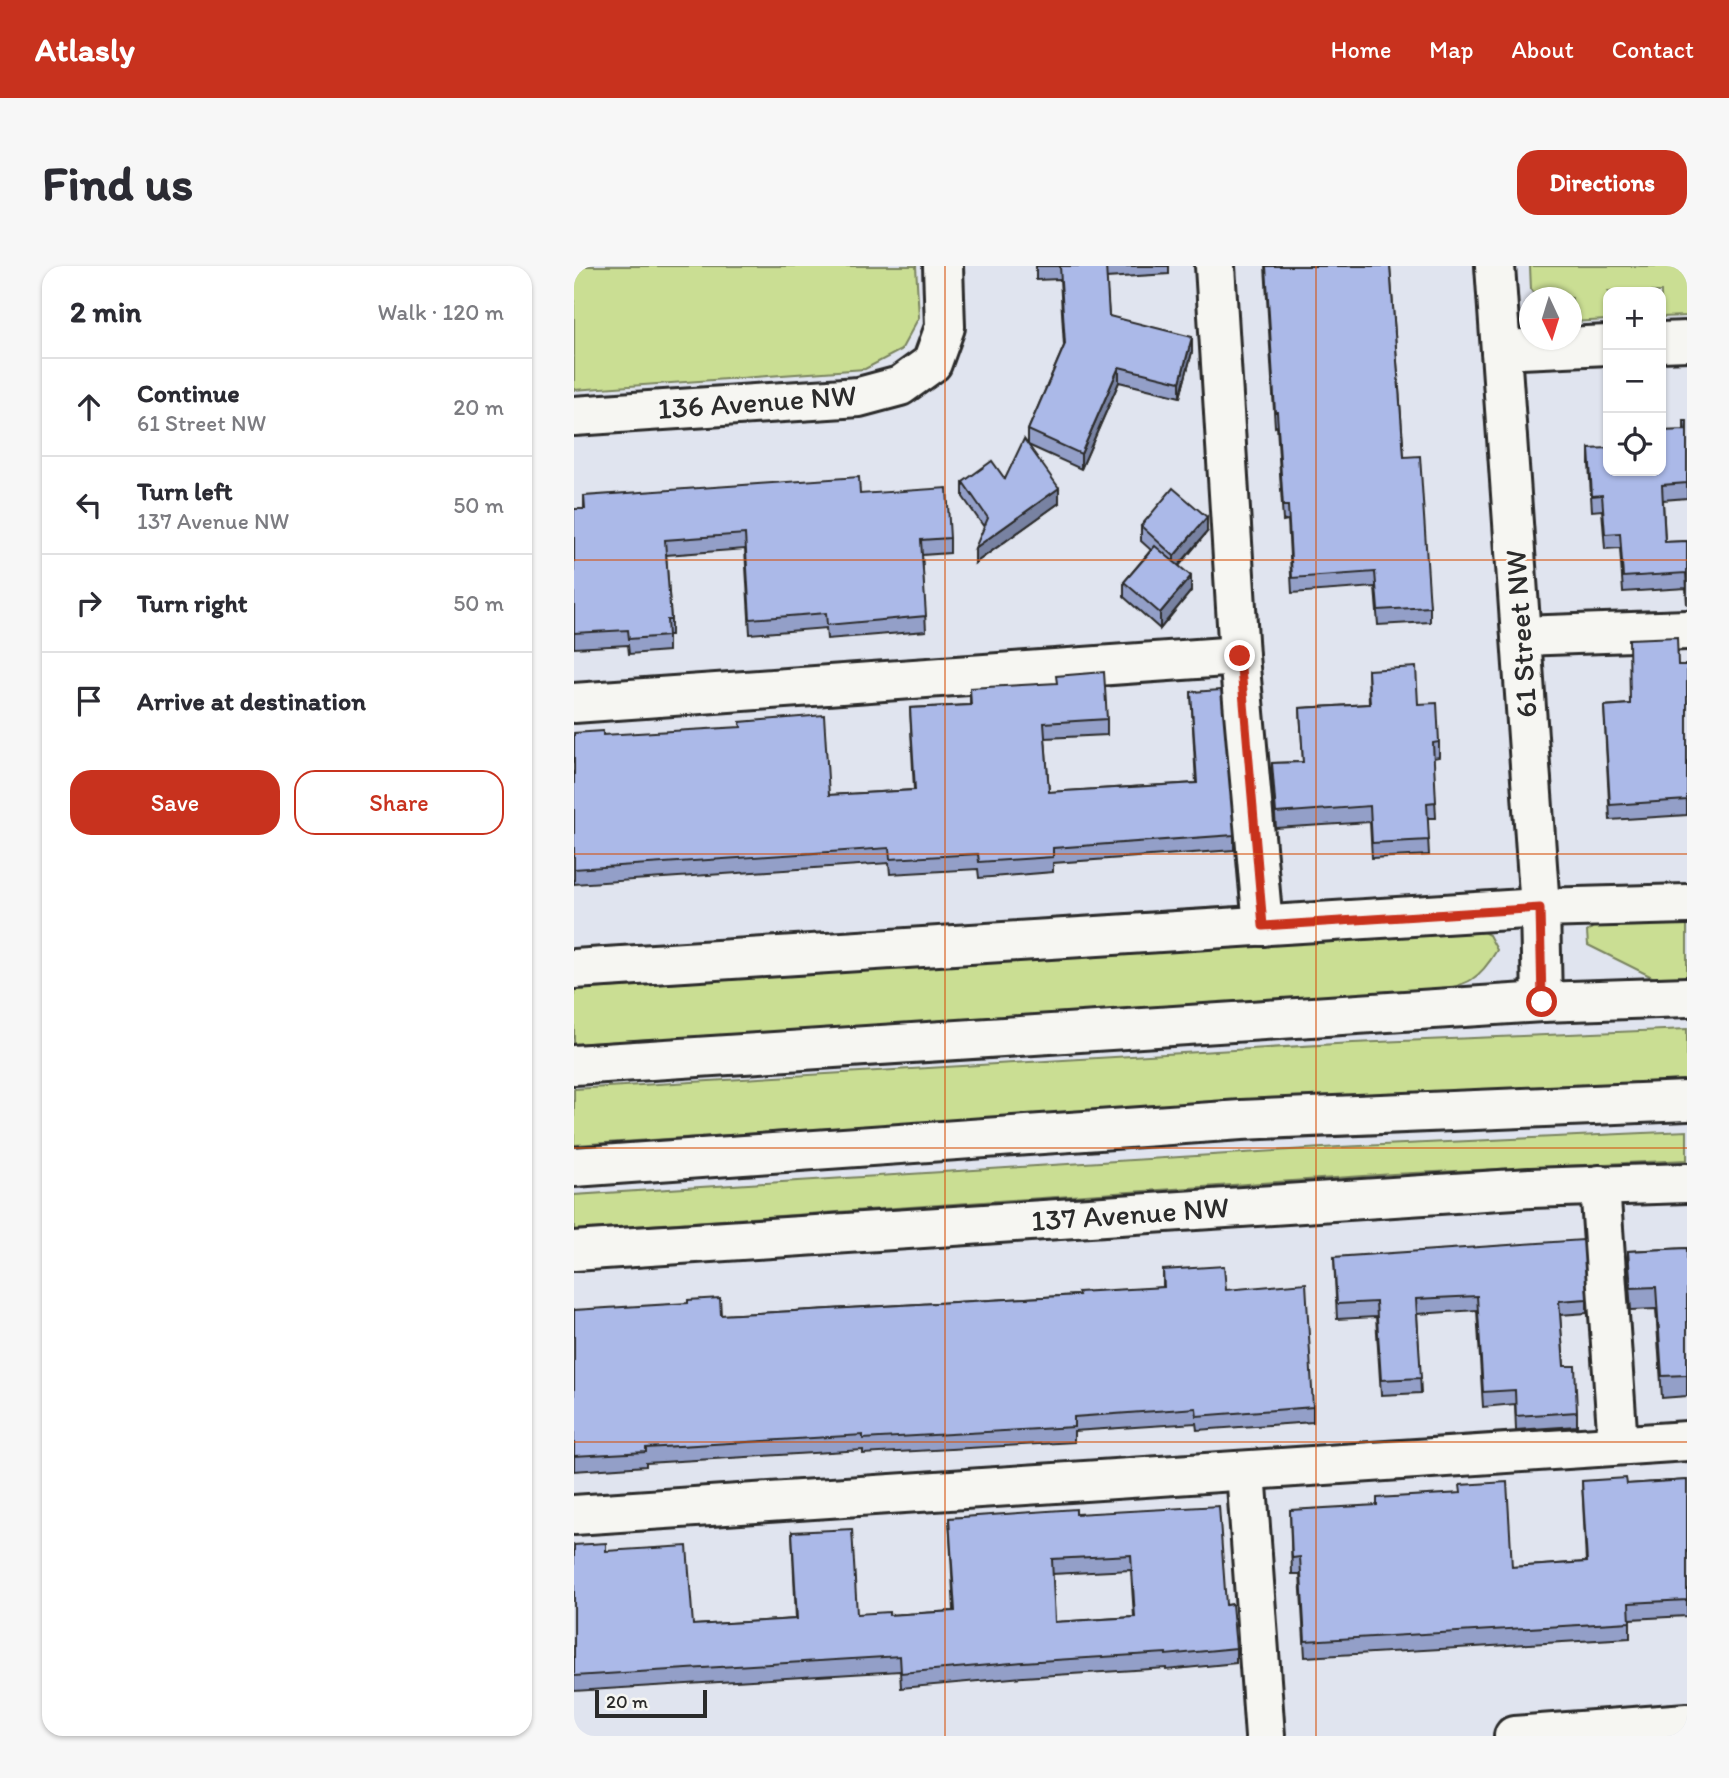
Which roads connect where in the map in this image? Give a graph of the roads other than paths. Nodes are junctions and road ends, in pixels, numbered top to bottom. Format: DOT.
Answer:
graph roads {
  1 [pos="943,266"];
  2 [pos="1215,266"];
  3 [pos="1495,266"];
  4 [pos="1687,341"];
  5 [pos="1666,342"];
  6 [pos="1603,345"];
  7 [pos="1501,350"];
  8 [pos="574,416"];
  9 [pos="1687,630"];
  10 [pos="1521,636"];
  11 [pos="1240,656"];
  12 [pos="574,703"];
  13 [pos="1687,904"];
  14 [pos="1540,908"];
  15 [pos="1263,926"];
  16 [pos="574,969"];
  17 [pos="1687,997"];
  18 [pos="1542,1002"];
  19 [pos="574,1065"];
  20 [pos="1687,1101"];
  21 [pos="574,1167"];
  22 [pos="1687,1183"];
  23 [pos="1600,1185"];
  24 [pos="574,1251"];
  25 [pos="1687,1441"];
  26 [pos="1618,1445"];
  27 [pos="1246,1471"];
  28 [pos="574,1515"];
  29 [pos="1687,1723"];
  30 [pos="1265,1736"];
  31 [pos="1514,1736"];
  1 -- 8 [label="street, 136 Avenue NW"];
  2 -- 11 [label="street"];
  3 -- 7 [label="street, 61 Street NW"];
  4 -- 5 [label="street"];
  6 -- 7 [label="street"];
  7 -- 10 [label="street, 61 Street NW"];
  9 -- 10 [label="street"];
  10 -- 14 [label="street, 61 Street NW"];
  11 -- 12 [label="street"];
  11 -- 15 [label="street"];
  13 -- 14 [label="street"];
  14 -- 15 [label="street"];
  14 -- 18 [label="street, 61 Street NW"];
  15 -- 16 [label="street"];
  17 -- 18 [label="street"];
  18 -- 19 [label="street"];
  20 -- 21 [label="street"];
  22 -- 23 [label="street, 137 Avenue NW"];
  23 -- 24 [label="street, 137 Avenue NW"];
  23 -- 26 [label="street"];
  25 -- 26 [label="street"];
  26 -- 27 [label="street"];
  27 -- 28 [label="street"];
  27 -- 30 [label="street"];
  29 -- 31 [label="street"];
}
